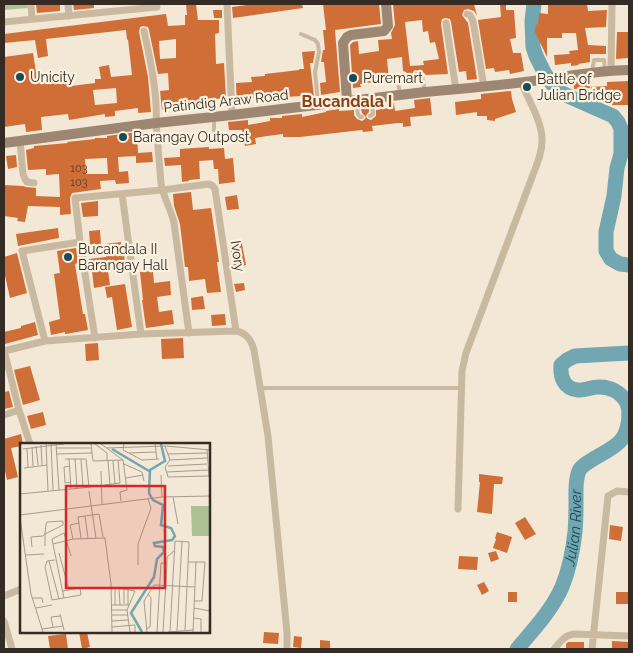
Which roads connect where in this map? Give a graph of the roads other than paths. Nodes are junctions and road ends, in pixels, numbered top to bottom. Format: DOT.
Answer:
graph roads {
  1 [pos="31,4"];
  2 [pos="68,4"];
  3 [pos="106,4"];
  4 [pos="227,4"];
  5 [pos="386,4"];
  6 [pos="612,4"];
  7 [pos="144,6"];
  8 [pos="157,7"];
  9 [pos="106,12"];
  10 [pos="467,14"];
  11 [pos="69,16"];
  12 [pos="32,20"];
  13 [pos="4,22"];
  14 [pos="446,23"];
  15 [pos="144,31"];
  16 [pos="301,34"];
  17 [pos="608,70"];
  18 [pos="629,70"];
  19 [pos="416,74"];
  20 [pos="404,75"];
  21 [pos="525,82"];
  22 [pos="484,87"];
  23 [pos="456,90"];
  24 [pos="425,92"];
  25 [pos="400,95"];
  26 [pos="372,99"];
  27 [pos="352,101"];
  28 [pos="319,105"];
  29 [pos="232,115"];
  30 [pos="214,116"];
  31 [pos="370,116"];
  32 [pos="362,117"];
  33 [pos="156,122"];
  34 [pos="20,141"];
  35 [pos="214,142"];
  36 [pos="4,143"];
  37 [pos="34,183"];
  38 [pos="162,190"];
  39 [pos="122,194"];
  40 [pos="80,242"];
  41 [pos="236,331"];
  42 [pos="189,333"];
  43 [pos="141,334"];
  44 [pos="95,338"];
  45 [pos="44,341"];
  46 [pos="4,351"];
  47 [pos="261,388"];
  48 [pos="461,388"];
  49 [pos="19,410"];
  50 [pos="4,414"];
  51 [pos="30,443"];
  52 [pos="629,492"];
  53 [pos="458,509"];
  54 [pos="20,589"];
  55 [pos="4,596"];
  56 [pos="4,621"];
  57 [pos="593,635"];
  58 [pos="629,636"];
  59 [pos="12,649"];
  60 [pos="287,649"];
  61 [pos="554,649"];
  62 [pos="592,649"];
  1 -- 12 [label="street"];
  2 -- 11 [label="street"];
  3 -- 9 [label="street"];
  4 -- 29 [label="street"];
  5 -- 27 [label="main road"];
  6 -- 17 [label="street"];
  7 -- 8 [label="street"];
  7 -- 9 [label="street"];
  9 -- 11 [label="street"];
  10 -- 22 [label="street"];
  11 -- 12 [label="street"];
  12 -- 13 [label="street"];
  14 -- 23 [label="street"];
  15 -- 33 [label="street"];
  16 -- 28 [label="lane"];
  17 -- 18 [label="main road, Patindig Araw Road"];
  17 -- 21 [label="main road, Patindig Araw Road"];
  19 -- 24 [label="lane"];
  20 -- 25 [label="lane"];
  21 -- 22 [label="main road, Patindig Araw Road"];
  21 -- 48 [label="street"];
  22 -- 23 [label="main road, Patindig Araw Road"];
  23 -- 24 [label="main road, Patindig Araw Road"];
  24 -- 25 [label="main road, Patindig Araw Road"];
  25 -- 26 [label="main road, Patindig Araw Road"];
  26 -- 27 [label="main road, Patindig Araw Road"];
  26 -- 31 [label="lane"];
  27 -- 28 [label="main road, Patindig Araw Road"];
  27 -- 32 [label="lane"];
  28 -- 29 [label="main road, Patindig Araw Road"];
  29 -- 30 [label="main road, Patindig Araw Road"];
  30 -- 33 [label="main road, Patindig Araw Road"];
  30 -- 35 [label="lane"];
  33 -- 34 [label="main road, Patindig Araw Road"];
  33 -- 38 [label="street"];
  34 -- 36 [label="main road, Patindig Araw Road"];
  34 -- 37 [label="street"];
  38 -- 39 [label="street"];
  38 -- 41 [label="street, Ivory"];
  38 -- 42 [label="street"];
  39 -- 40 [label="street"];
  39 -- 43 [label="street"];
  40 -- 44 [label="street"];
  40 -- 45 [label="street"];
  41 -- 42 [label="street"];
  41 -- 47 [label="street"];
  42 -- 43 [label="street"];
  43 -- 44 [label="street"];
  44 -- 45 [label="street"];
  45 -- 46 [label="street"];
  46 -- 49 [label="street"];
  47 -- 48 [label="lane"];
  47 -- 60 [label="street"];
  48 -- 53 [label="street"];
  49 -- 50 [label="street"];
  49 -- 51 [label="street"];
  52 -- 57 [label="street"];
  54 -- 55 [label="street"];
  56 -- 59 [label="street"];
  57 -- 58 [label="street"];
  57 -- 61 [label="street"];
  57 -- 62 [label="street"];
}
